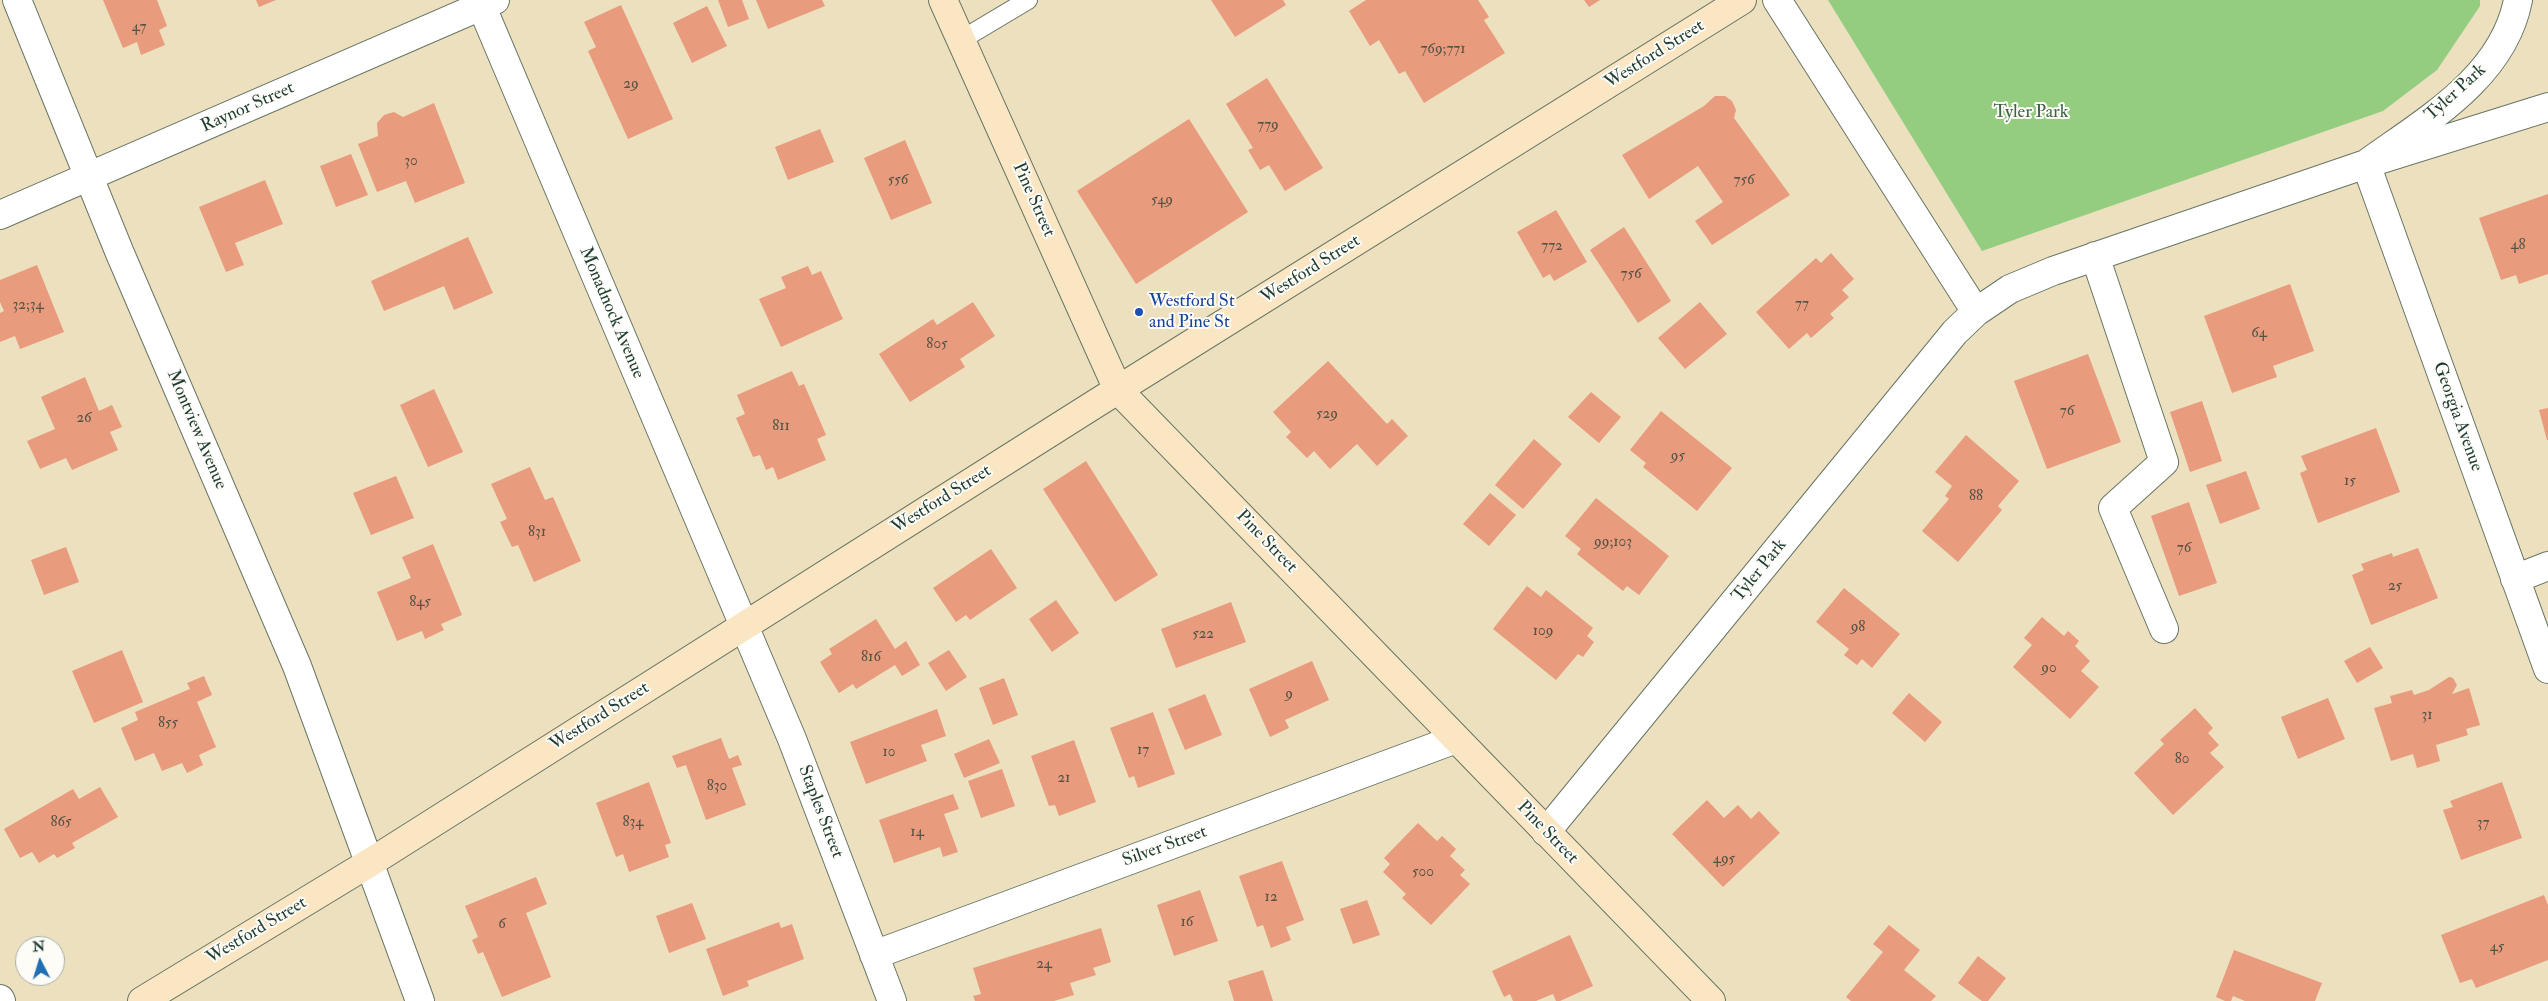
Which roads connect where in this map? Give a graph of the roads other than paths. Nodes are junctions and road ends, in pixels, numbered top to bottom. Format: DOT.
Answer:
graph roads {
  1 [pos="17,0"];
  2 [pos="943,0"];
  3 [pos="1028,0"];
  4 [pos="1742,0"];
  5 [pos="1777,0"];
  6 [pos="2518,0"];
  7 [pos="485,2"];
  8 [pos="961,40"];
  9 [pos="2548,107"];
  10 [pos="2366,164"];
  11 [pos="89,177"];
  12 [pos="0,215"];
  13 [pos="2095,256"];
  14 [pos="1976,312"];
  15 [pos="1118,390"];
  16 [pos="2548,566"];
  17 [pos="2515,578"];
  18 [pos="744,625"];
  19 [pos="2164,629"];
  20 [pos="2548,669"];
  21 [pos="1456,739"];
  22 [pos="1546,832"];
  23 [pos="369,863"];
  24 [pos="874,955"];
  25 [pos="142,1001"];
  26 [pos="420,1001"];
  27 [pos="892,1001"];
  28 [pos="1711,1001"];
  1 -- 11 [label="street, Montview Avenue"];
  2 -- 8 [label="main road, Pine Street"];
  3 -- 8 [label="lane"];
  4 -- 15 [label="main road, Westford Street"];
  5 -- 14 [label="street"];
  6 -- 10 [label="street, Tyler Park"];
  7 -- 11 [label="street, Raynor Street"];
  7 -- 18 [label="street, Monadnock Avenue"];
  8 -- 15 [label="main road, Pine Street"];
  9 -- 10 [label="street, Tyler Park"];
  10 -- 13 [label="street, Tyler Park"];
  10 -- 17 [label="street, Georgia Avenue"];
  11 -- 12 [label="street, Raynor Street"];
  11 -- 23 [label="street, Montview Avenue"];
  13 -- 14 [label="street, Tyler Park"];
  13 -- 19 [label="street"];
  14 -- 22 [label="street, Tyler Park"];
  15 -- 18 [label="main road, Westford Street"];
  15 -- 21 [label="main road, Pine Street"];
  16 -- 17 [label="street"];
  17 -- 20 [label="street, Georgia Avenue"];
  18 -- 23 [label="main road, Westford Street"];
  18 -- 24 [label="street, Staples Street"];
  21 -- 22 [label="main road, Pine Street"];
  21 -- 24 [label="street, Silver Street"];
  22 -- 28 [label="main road, Pine Street"];
  23 -- 25 [label="main road, Westford Street"];
  23 -- 26 [label="street, Montview Avenue"];
  24 -- 27 [label="street, Staples Street"];
}
